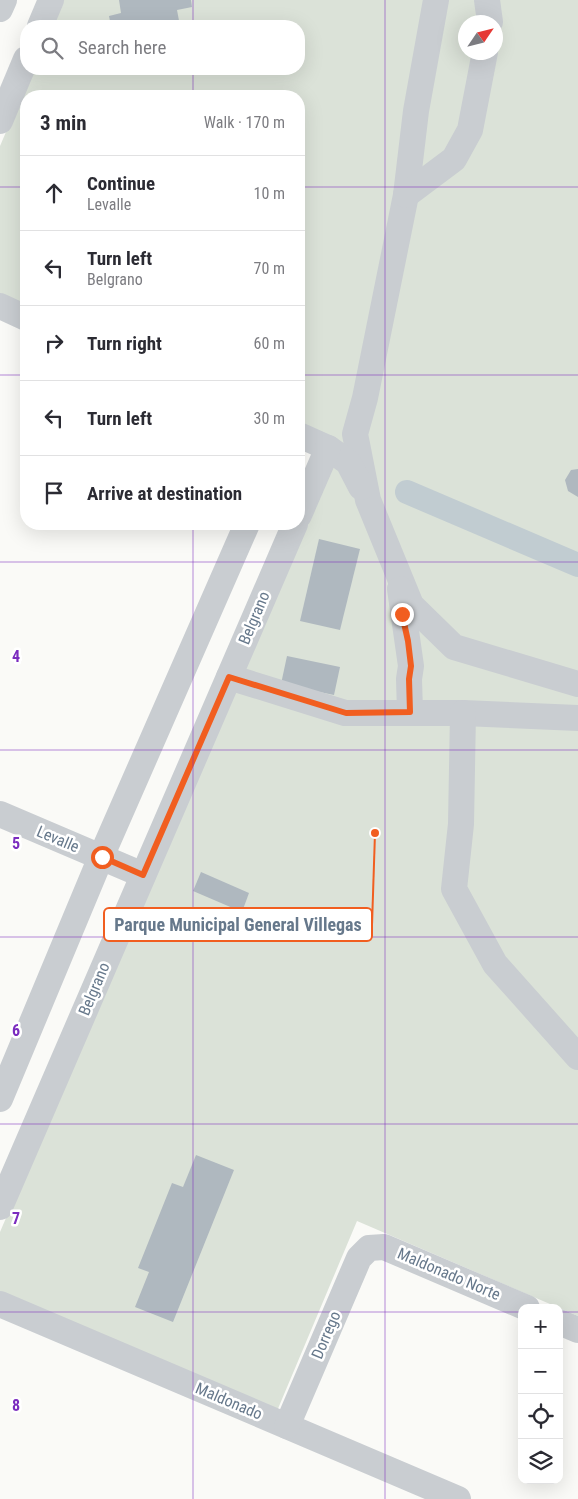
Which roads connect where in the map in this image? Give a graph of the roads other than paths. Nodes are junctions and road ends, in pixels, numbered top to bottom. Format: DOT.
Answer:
graph roads {
  1 [pos="4,0"];
  2 [pos="51,0"];
  3 [pos="436,0"];
  4 [pos="487,0"];
  5 [pos="0,9"];
  6 [pos="489,15"];
  7 [pos="43,20"];
  8 [pos="483,60"];
  9 [pos="20,73"];
  10 [pos="0,121"];
  11 [pos="406,195"];
  12 [pos="0,306"];
  13 [pos="20,315"];
  14 [pos="355,434"];
  15 [pos="305,438"];
  16 [pos="328,448"];
  17 [pos="368,500"];
  18 [pos="305,501"];
  19 [pos="244,530"];
  20 [pos="292,530"];
  21 [pos="398,574"];
  22 [pos="454,647"];
  23 [pos="411,666"];
  24 [pos="229,677"];
  25 [pos="578,684"];
  26 [pos="410,712"];
  27 [pos="463,713"];
  28 [pos="578,718"];
  29 [pos="0,814"];
  30 [pos="102,857"];
  31 [pos="143,875"];
  32 [pos="578,1057"];
  33 [pos="0,1098"];
  34 [pos="0,1207"];
  35 [pos="369,1248"];
  36 [pos="0,1304"];
  37 [pos="518,1304"];
  38 [pos="563,1324"];
  39 [pos="578,1330"];
  40 [pos="287,1426"];
  41 [pos="458,1499"];
  1 -- 5 [label="street"];
  2 -- 7 [label="street"];
  3 -- 11 [label="street"];
  4 -- 6 [label="street"];
  8 -- 11 [label="street"];
  9 -- 10 [label="street"];
  11 -- 14 [label="street"];
  12 -- 13 [label="street"];
  14 -- 16 [label="street"];
  14 -- 17 [label="street"];
  15 -- 16 [label="street"];
  16 -- 17 [label="street"];
  16 -- 18 [label="street"];
  17 -- 21 [label="street"];
  19 -- 30 [label="street"];
  20 -- 24 [label="street, Belgrano"];
  21 -- 22 [label="street"];
  21 -- 23 [label="street"];
  22 -- 23 [label="street"];
  22 -- 25 [label="street"];
  23 -- 26 [label="street"];
  24 -- 26 [label="street"];
  24 -- 31 [label="street, Belgrano"];
  26 -- 27 [label="street"];
  27 -- 28 [label="street"];
  27 -- 32 [label="street"];
  29 -- 30 [label="street, Levalle"];
  30 -- 31 [label="street, Levalle"];
  30 -- 33 [label="street"];
  31 -- 34 [label="street, Belgrano"];
  35 -- 37 [label="street, Maldonado Norte"];
  35 -- 40 [label="street, Dorrego"];
  36 -- 40 [label="street, Maldonado"];
  38 -- 39 [label="street"];
  40 -- 41 [label="street, Maldonado"];
}
